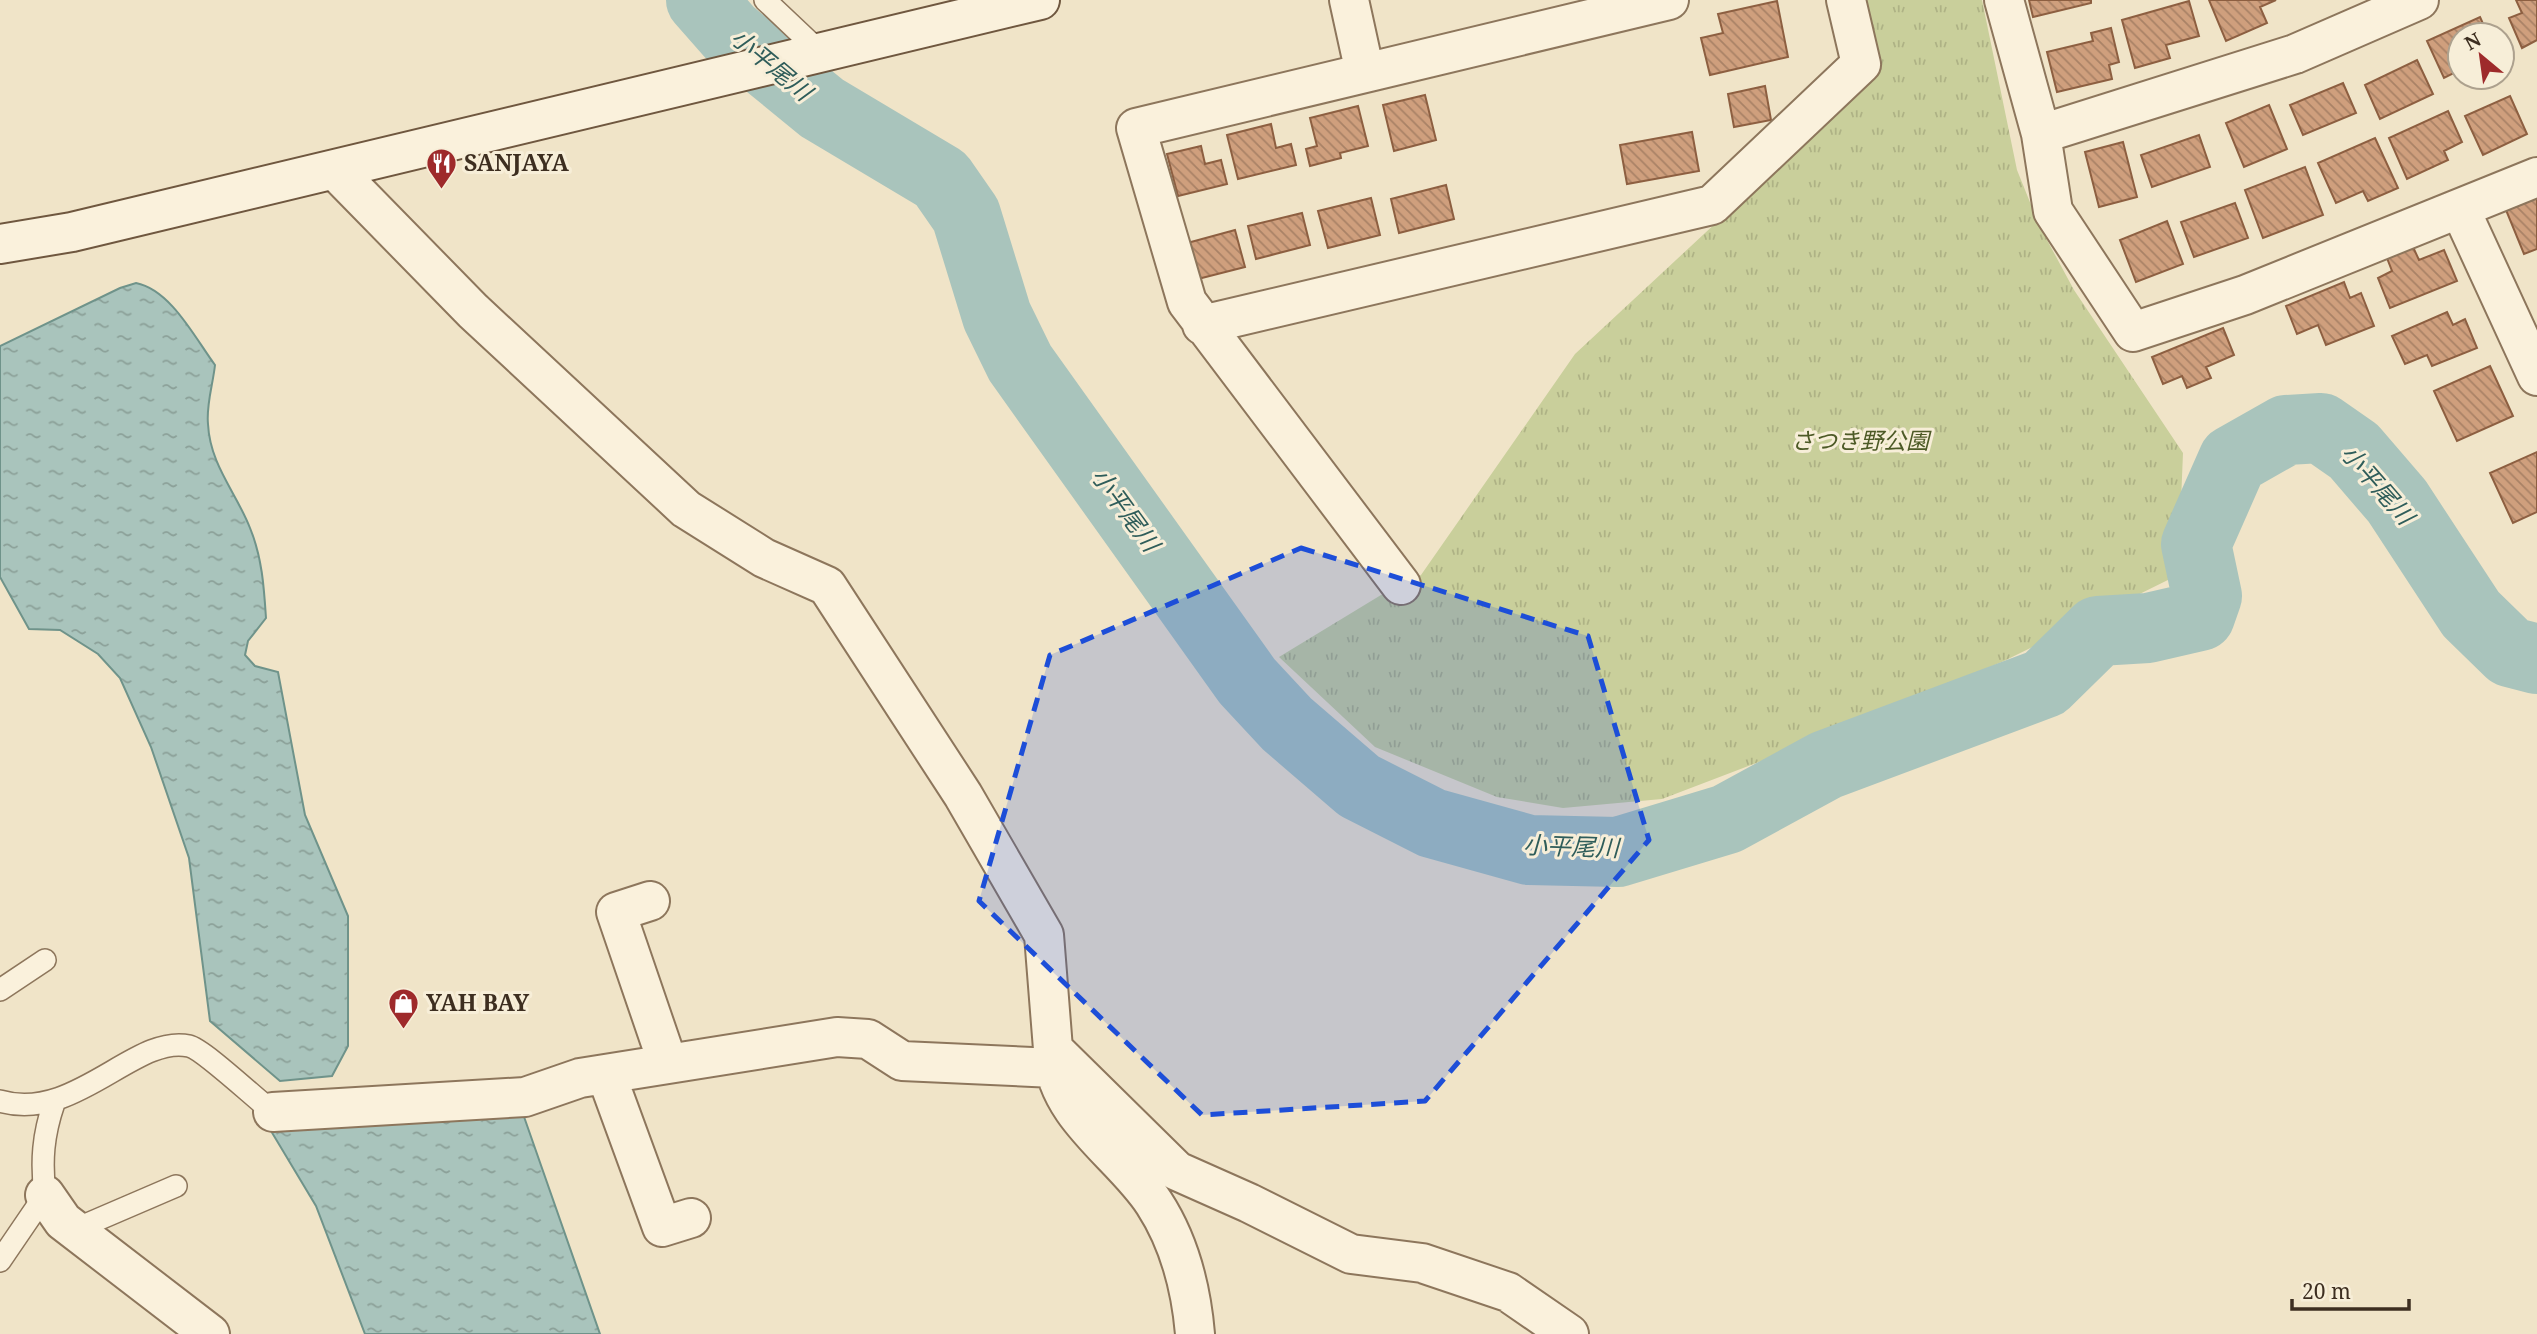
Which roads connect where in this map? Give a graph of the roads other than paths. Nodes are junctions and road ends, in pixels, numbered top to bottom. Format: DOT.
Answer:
graph roads {
  1 [pos="765,0"];
  2 [pos="1040,0"];
  3 [pos="1349,0"];
  4 [pos="1669,0"];
  5 [pos="1846,0"];
  6 [pos="2004,0"];
  7 [pos="2419,0"];
  8 [pos="807,56"];
  9 [pos="1365,73"];
  10 [pos="2040,134"];
  11 [pos="335,170"];
  12 [pos="2537,177"];
  13 [pos="2461,211"];
  14 [pos="0,244"];
  15 [pos="1202,325"];
  16 [pos="2537,376"];
  17 [pos="1401,585"];
  18 [pos="650,901"];
  19 [pos="44,960"];
  20 [pos="0,990"];
  21 [pos="1053,1059"];
  22 [pos="668,1064"];
  23 [pos="606,1074"];
  24 [pos="0,1101"];
  25 [pos="54,1102"];
  26 [pos="273,1112"];
  27 [pos="176,1186"];
  28 [pos="45,1195"];
  29 [pos="691,1218"];
  30 [pos="76,1229"];
  31 [pos="0,1261"];
  32 [pos="210,1334"];
  33 [pos="1195,1334"];
  34 [pos="1569,1334"];
  1 -- 8 [label="lane"];
  2 -- 8 [label="street"];
  3 -- 9 [label="street"];
  4 -- 9 [label="street"];
  5 -- 15 [label="street"];
  6 -- 10 [label="street"];
  7 -- 10 [label="street"];
  8 -- 11 [label="street"];
  9 -- 15 [label="street"];
  10 -- 13 [label="street"];
  11 -- 14 [label="street"];
  11 -- 21 [label="street"];
  12 -- 13 [label="street"];
  13 -- 16 [label="street"];
  15 -- 17 [label="street"];
  18 -- 22 [label="street"];
  19 -- 20 [label="lane"];
  21 -- 22 [label="street"];
  21 -- 33 [label="street"];
  21 -- 34 [label="street"];
  22 -- 23 [label="street"];
  23 -- 26 [label="street"];
  23 -- 29 [label="street"];
  24 -- 25 [label="lane"];
  25 -- 26 [label="lane"];
  25 -- 28 [label="lane"];
  27 -- 30 [label="lane"];
  28 -- 30 [label="street"];
  28 -- 31 [label="lane"];
  30 -- 32 [label="street"];
}
